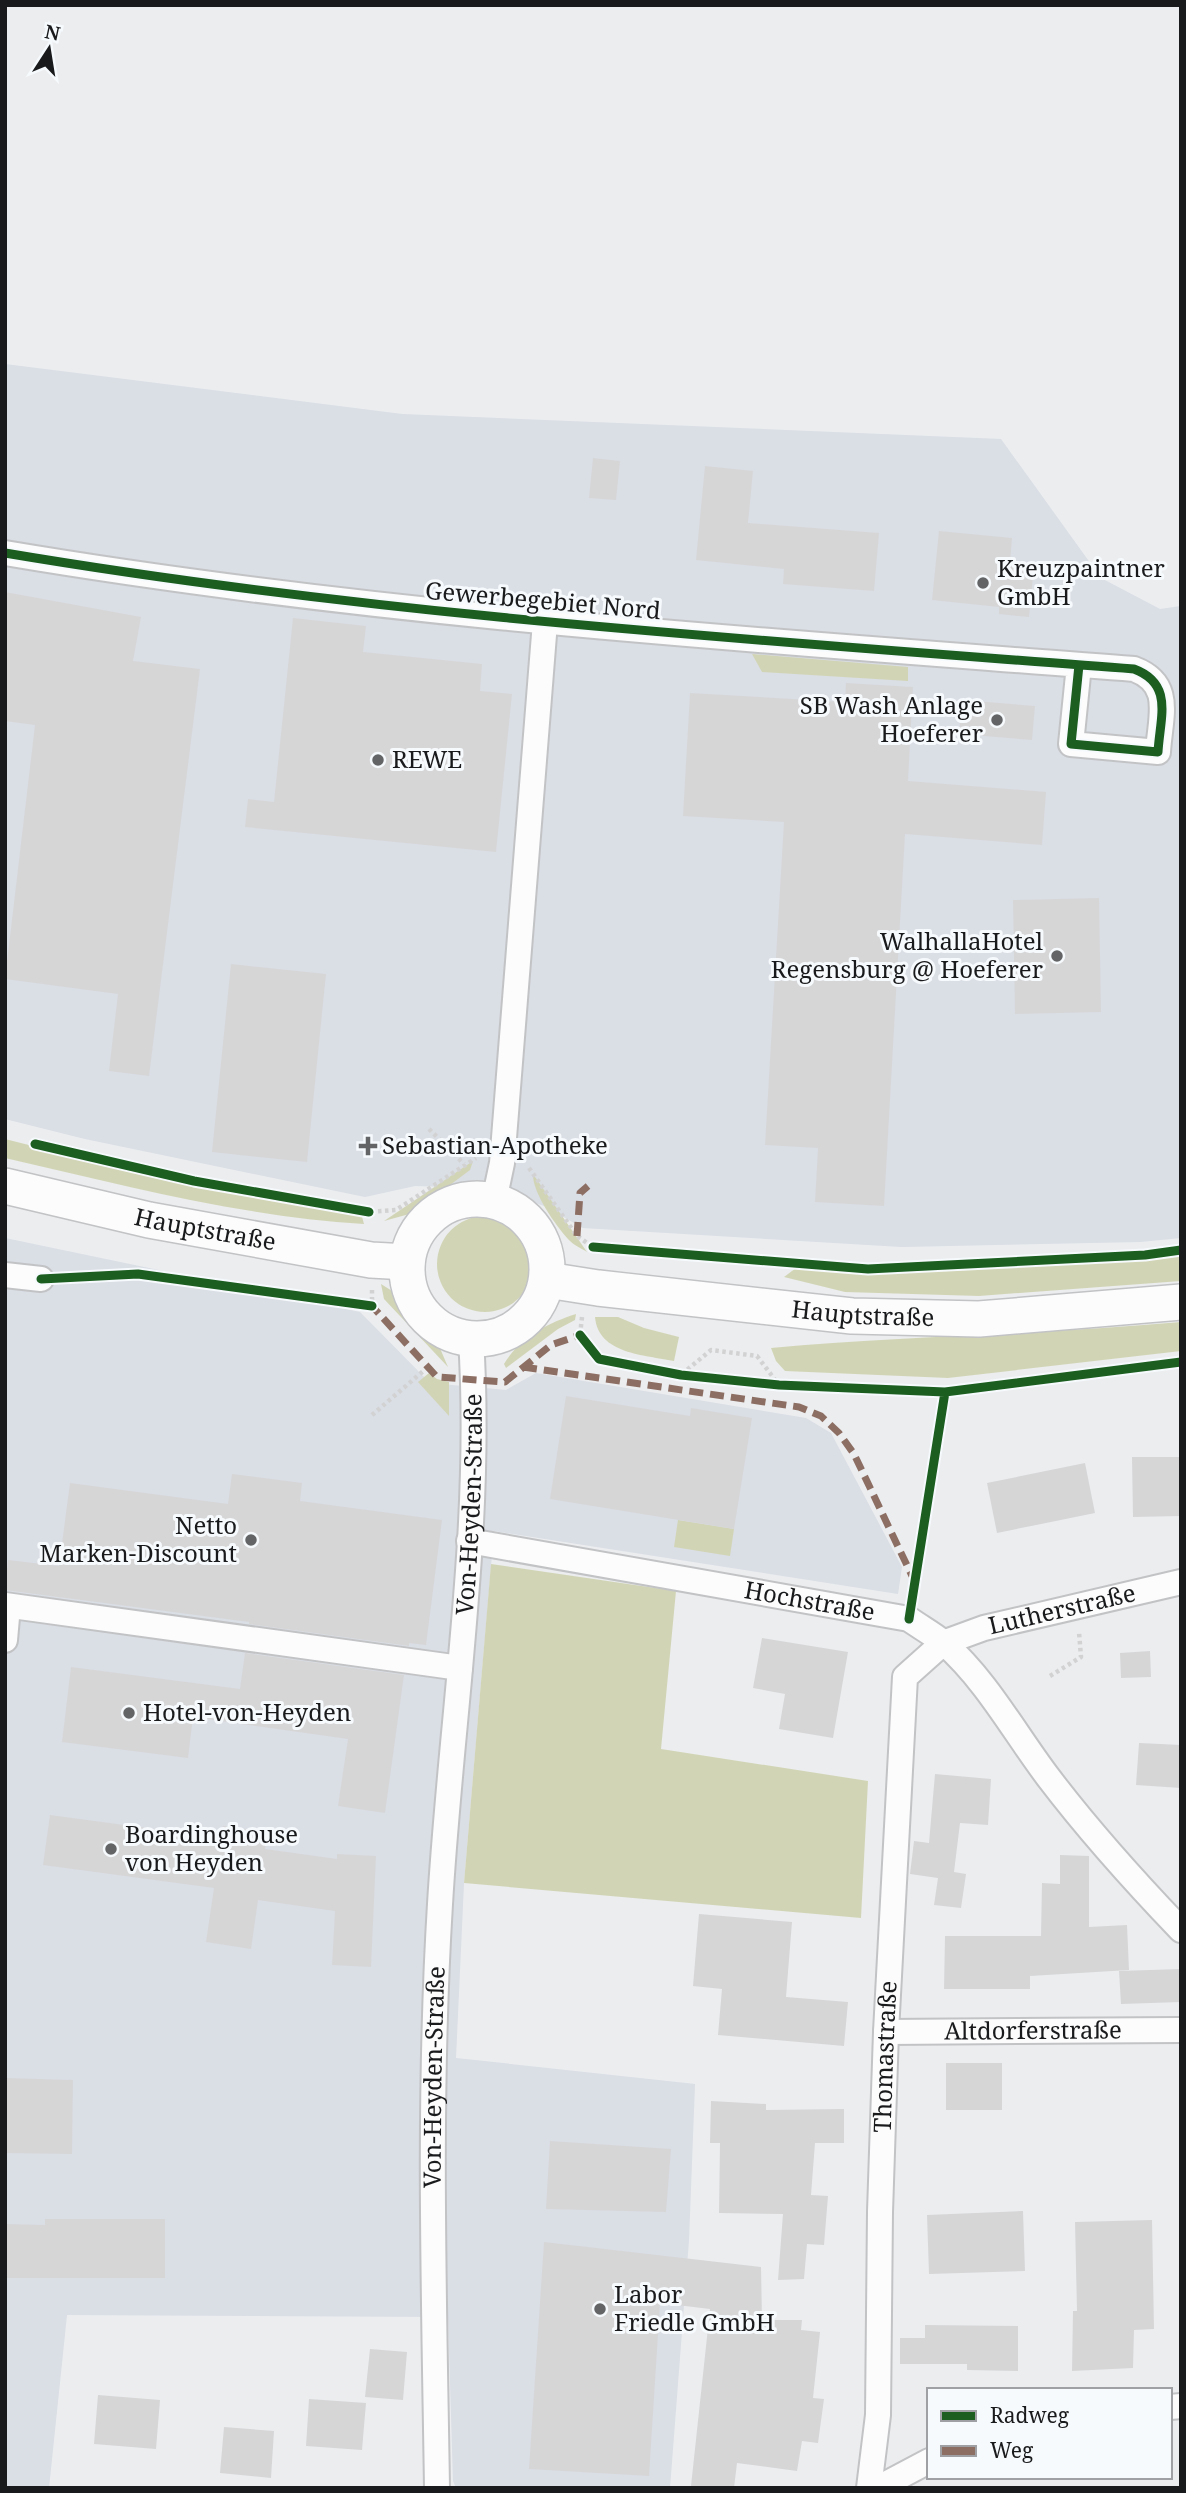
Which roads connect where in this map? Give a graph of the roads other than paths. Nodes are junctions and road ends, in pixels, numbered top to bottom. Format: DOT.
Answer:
graph roads {
  1 [pos="5,552"];
  2 [pos="545,622"];
  3 [pos="1079,665"];
  4 [pos="5,1186"];
  5 [pos="494,1201"];
  6 [pos="407,1262"];
  7 [pos="5,1275"];
  8 [pos="41,1279"];
  9 [pos="547,1280"];
  10 [pos="1181,1302"];
  11 [pos="471,1339"];
  12 [pos="469,1541"];
  13 [pos="1181,1582"];
  14 [pos="7,1606"];
  15 [pos="5,1640"];
  16 [pos="943,1643"];
  17 [pos="460,1668"];
  18 [pos="1181,1930"];
  19 [pos="1181,2029"];
  20 [pos="886,2032"];
  21 [pos="927,2462"];
  22 [pos="437,2488"];
  23 [pos="869,2488"];
  24 [pos="878,2488"];
  1 -- 2 [label="street, Gewerbegebiet Nord"];
  2 -- 3 [label="street, Gewerbegebiet Nord"];
  2 -- 5 [label="street, Gewerbegebiet Nord"];
  3 -- 3 [label="street, Gewerbegebiet Nord"];
  4 -- 6 [label="main road, Hauptstraße"];
  5 -- 6 [label="main road"];
  5 -- 9 [label="main road"];
  6 -- 11 [label="main road"];
  7 -- 8 [label="street"];
  9 -- 10 [label="main road, Hauptstraße"];
  9 -- 11 [label="main road"];
  11 -- 12 [label="street, Von-Heyden-Straße"];
  12 -- 16 [label="street, Hochstraße"];
  12 -- 17 [label="street, Von-Heyden-Straße"];
  13 -- 16 [label="street, Lutherstraße"];
  14 -- 15 [label="street"];
  14 -- 17 [label="street"];
  16 -- 18 [label="street, Hochstraße"];
  16 -- 20 [label="street, Thomastraße"];
  17 -- 22 [label="street, Von-Heyden-Straße"];
  19 -- 20 [label="street, Altdorferstraße"];
  20 -- 23 [label="street, Thomastraße"];
  21 -- 24 [label="street"];
}
